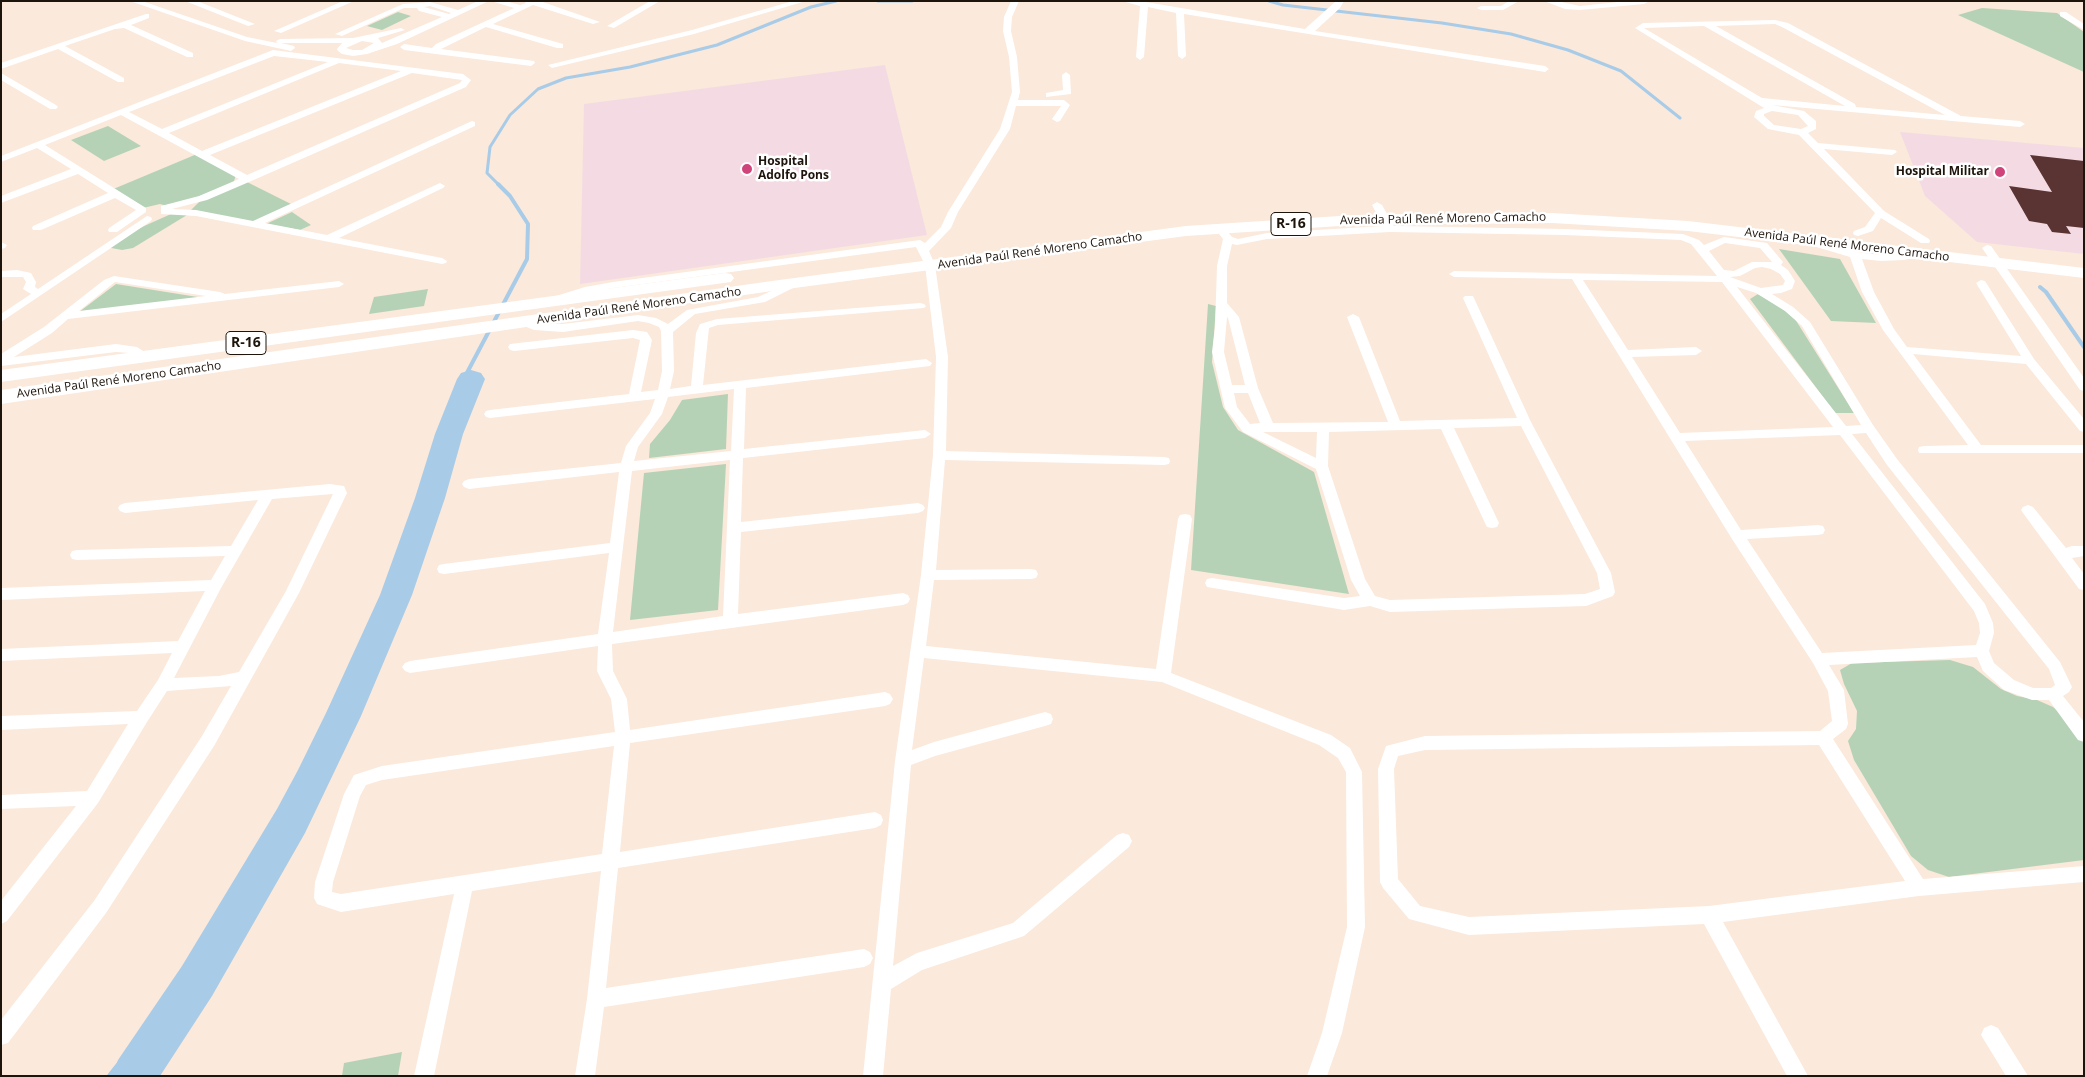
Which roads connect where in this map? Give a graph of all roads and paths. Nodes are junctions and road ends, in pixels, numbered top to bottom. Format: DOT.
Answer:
graph roads {
  1 [pos="134,1"];
  2 [pos="188,1"];
  3 [pos="350,1"];
  4 [pos="411,1"];
  5 [pos="472,1"];
  6 [pos="485,1"];
  7 [pos="495,1"];
  8 [pos="656,1"];
  9 [pos="802,1"];
  10 [pos="1014,1"];
  11 [pos="1126,1"];
  12 [pos="1515,1"];
  13 [pos="1548,1"];
  14 [pos="532,2"];
  15 [pos="1644,2"];
  16 [pos="419,4"];
  17 [pos="1144,4"];
  18 [pos="1339,4"];
  19 [pos="521,8"];
  20 [pos="1482,8"];
  21 [pos="164,11"];
  22 [pos="1180,12"];
  23 [pos="449,14"];
  24 [pos="2063,14"];
  25 [pos="146,16"];
  26 [pos="596,22"];
  27 [pos="1705,23"];
  28 [pos="250,24"];
  29 [pos="124,25"];
  30 [pos="487,25"];
  31 [pos="611,26"];
  32 [pos="2084,28"];
  33 [pos="278,31"];
  34 [pos="1308,31"];
  35 [pos="340,34"];
  36 [pos="367,38"];
  37 [pos="351,40"];
  38 [pos="267,42"];
  39 [pos="560,46"];
  40 [pos="60,47"];
  41 [pos="373,48"];
  42 [pos="404,48"];
  43 [pos="436,50"];
  44 [pos="190,55"];
  45 [pos="342,56"];
  46 [pos="1182,56"];
  47 [pos="1140,57"];
  48 [pos="531,63"];
  49 [pos="552,65"];
  50 [pos="1,67"];
  51 [pos="1546,69"];
  52 [pos="412,70"];
  53 [pos="1066,75"];
  54 [pos="1,76"];
  55 [pos="121,80"];
  56 [pos="1065,98"];
  57 [pos="1014,99"];
  58 [pos="1759,101"];
  59 [pos="53,107"];
  60 [pos="1771,108"];
  61 [pos="1856,109"];
  62 [pos="122,112"];
  63 [pos="1958,118"];
  64 [pos="1057,119"];
  65 [pos="472,124"];
  66 [pos="2020,124"];
  67 [pos="1802,132"];
  68 [pos="162,133"];
  69 [pos="39,145"];
  70 [pos="1816,146"];
  71 [pos="1892,152"];
  72 [pos="203,154"];
  73 [pos="1,159"];
  74 [pos="78,170"];
  75 [pos="246,180"];
  76 [pos="440,186"];
  77 [pos="115,194"];
  78 [pos="1,200"];
  79 [pos="164,210"];
  80 [pos="1880,213"];
  81 [pos="142,214"];
  82 [pos="1383,218"];
  83 [pos="253,225"];
  84 [pos="37,228"];
  85 [pos="1858,233"];
  86 [pos="1224,234"];
  87 [pos="1724,235"];
  88 [pos="328,239"];
  89 [pos="1804,240"];
  90 [pos="1924,247"];
  91 [pos="1703,250"];
  92 [pos="1854,255"];
  93 [pos="1991,255"];
  94 [pos="926,258"];
  95 [pos="442,260"];
  96 [pos="2084,260"];
  97 [pos="1774,266"];
  98 [pos="2084,273"];
  99 [pos="1,274"];
  100 [pos="1454,274"];
  101 [pos="1724,276"];
  102 [pos="1576,277"];
  103 [pos="1980,283"];
  104 [pos="339,284"];
  105 [pos="793,284"];
  106 [pos="34,291"];
  107 [pos="1760,291"];
  108 [pos="230,298"];
  109 [pos="1469,298"];
  110 [pos="1222,304"];
  111 [pos="920,306"];
  112 [pos="1,308"];
  113 [pos="67,316"];
  114 [pos="1353,317"];
  115 [pos="1,319"];
  116 [pos="523,322"];
  117 [pos="48,330"];
  118 [pos="667,331"];
  119 [pos="514,347"];
  120 [pos="1905,350"];
  121 [pos="1696,351"];
  122 [pos="1623,354"];
  123 [pos="145,356"];
  124 [pos="31,358"];
  125 [pos="1,361"];
  126 [pos="2030,361"];
  127 [pos="926,363"];
  128 [pos="1,376"];
  129 [pos="740,386"];
  130 [pos="1225,387"];
  131 [pos="2084,387"];
  132 [pos="1252,388"];
  133 [pos="697,390"];
  134 [pos="663,394"];
  135 [pos="1,397"];
  136 [pos="634,397"];
  137 [pos="490,414"];
  138 [pos="1525,422"];
  139 [pos="1445,424"];
  140 [pos="1395,425"];
  141 [pos="1268,426"];
  142 [pos="1323,428"];
  143 [pos="1868,428"];
  144 [pos="2084,428"];
  145 [pos="1247,429"];
  146 [pos="1842,431"];
  147 [pos="924,434"];
  148 [pos="1675,437"];
  149 [pos="1977,449"];
  150 [pos="2084,449"];
  151 [pos="1924,450"];
  152 [pos="737,454"];
  153 [pos="940,455"];
  154 [pos="1164,461"];
  155 [pos="1322,466"];
  156 [pos="626,468"];
  157 [pos="469,484"];
  158 [pos="268,495"];
  159 [pos="125,508"];
  160 [pos="918,508"];
  161 [pos="2028,510"];
  162 [pos="1186,518"];
  163 [pos="1492,523"];
  164 [pos="733,528"];
  165 [pos="1818,530"];
  166 [pos="1737,535"];
  167 [pos="616,547"];
  168 [pos="236,551"];
  169 [pos="2084,551"];
  170 [pos="77,556"];
  171 [pos="2064,556"];
  172 [pos="444,569"];
  173 [pos="1031,574"];
  174 [pos="928,576"];
  175 [pos="1212,583"];
  176 [pos="215,585"];
  177 [pos="2084,585"];
  178 [pos="1,594"];
  179 [pos="903,599"];
  180 [pos="1370,600"];
  181 [pos="730,621"];
  182 [pos="605,639"];
  183 [pos="182,647"];
  184 [pos="1982,650"];
  185 [pos="919,651"];
  186 [pos="1,654"];
  187 [pos="1818,659"];
  188 [pos="410,667"];
  189 [pos="1163,676"];
  190 [pos="245,677"];
  191 [pos="163,685"];
  192 [pos="2053,694"];
  193 [pos="886,699"];
  194 [pos="141,717"];
  195 [pos="1045,719"];
  196 [pos="1,723"];
  197 [pos="2084,734"];
  198 [pos="623,737"];
  199 [pos="1823,738"];
  200 [pos="903,761"];
  201 [pos="92,798"];
  202 [pos="1,802"];
  203 [pos="875,820"];
  204 [pos="1123,841"];
  205 [pos="610,860"];
  206 [pos="2084,874"];
  207 [pos="465,883"];
  208 [pos="1919,888"];
  209 [pos="1,915"];
  210 [pos="1709,915"];
  211 [pos="864,958"];
  212 [pos="883,983"];
  213 [pos="596,999"];
  214 [pos="1991,1035"];
  215 [pos="1,1036"];
  216 [pos="424,1076"];
  217 [pos="585,1076"];
  218 [pos="873,1076"];
  219 [pos="1317,1076"];
  220 [pos="1798,1076"];
  221 [pos="2018,1076"];
  1 -- 21 [label="street"];
  2 -- 21 [label="street"];
  2 -- 28 [label="street"];
  3 -- 33 [label="street"];
  4 -- 16 [label="street"];
  5 -- 23 [label="street"];
  6 -- 23 [label="street"];
  7 -- 19 [label="street"];
  8 -- 31 [label="street"];
  9 -- 49 [label="street"];
  10 -- 57 [label="street"];
  11 -- 17 [label="street"];
  12 -- 20 [label="street"];
  13 -- 15 [label="street"];
  14 -- 19 [label="street"];
  14 -- 26 [label="street"];
  16 -- 23 [label="street"];
  16 -- 35 [label="street"];
  17 -- 22 [label="street"];
  17 -- 47 [label="street"];
  18 -- 34 [label="street"];
  19 -- 30 [label="street"];
  21 -- 38 [label="street"];
  22 -- 34 [label="street"];
  22 -- 46 [label="street"];
  23 -- 36 [label="street"];
  23 -- 41 [label="street"];
  24 -- 32 [label="street"];
  25 -- 29 [label="street"];
  27 -- 58 [label="street"];
  27 -- 61 [label="street"];
  27 -- 63 [label="street"];
  29 -- 40 [label="street"];
  29 -- 44 [label="street"];
  30 -- 39 [label="street"];
  30 -- 43 [label="street"];
  34 -- 51 [label="street"];
  36 -- 37 [label="street"];
  36 -- 41 [label="street"];
  37 -- 38 [label="street"];
  37 -- 45 [label="street"];
  38 -- 45 [label="street"];
  40 -- 50 [label="street"];
  40 -- 55 [label="street"];
  41 -- 45 [label="street"];
  42 -- 43 [label="street"];
  43 -- 48 [label="street"];
  45 -- 52 [label="street"];
  45 -- 62 [label="street"];
  45 -- 68 [label="street"];
  52 -- 72 [label="street"];
  52 -- 75 [label="street"];
  53 -- 56 [label="street"];
  54 -- 59 [label="street"];
  56 -- 57 [label="street"];
  56 -- 64 [label="street"];
  57 -- 94 [label="street"];
  58 -- 60 [label="street"];
  58 -- 61 [label="street"];
  60 -- 67 [label="street"];
  60 -- 67 [label="street"];
  61 -- 63 [label="street"];
  62 -- 68 [label="street"];
  62 -- 69 [label="street"];
  63 -- 66 [label="street"];
  65 -- 83 [label="street"];
  67 -- 70 [label="street"];
  68 -- 72 [label="street"];
  69 -- 73 [label="street"];
  69 -- 74 [label="street"];
  70 -- 71 [label="street"];
  70 -- 80 [label="street"];
  72 -- 75 [label="street"];
  74 -- 77 [label="street"];
  74 -- 78 [label="street"];
  75 -- 79 [label="street"];
  76 -- 88 [label="street"];
  77 -- 81 [label="street"];
  77 -- 84 [label="street"];
  79 -- 81 [label="street"];
  79 -- 83 [label="street"];
  80 -- 85 [label="street"];
  80 -- 90 [label="street"];
  81 -- 106 [label="street"];
  82 -- 85 [label="main road, Avenida Paúl René Moreno Camacho / R-16"];
  82 -- 86 [label="main road, Avenida Paúl René Moreno Camacho / R-16"];
  82 -- 87 [label="main road, Avenida Paúl René Moreno Camacho / R-16"];
  82 -- 91 [label="street"];
  82 -- 94 [label="main road, Avenida Paúl René Moreno Camacho / R-16"];
  83 -- 88 [label="street"];
  85 -- 90 [label="main road, Avenida Paúl René Moreno Camacho / R-16"];
  86 -- 94 [label="main road, Avenida Paúl René Moreno Camacho / R-16"];
  86 -- 110 [label="street"];
  87 -- 89 [label="main road, Avenida Paúl René Moreno Camacho / R-16"];
  87 -- 91 [label="street"];
  87 -- 97 [label="street"];
  88 -- 95 [label="street"];
  89 -- 90 [label="main road, Avenida Paúl René Moreno Camacho / R-16"];
  89 -- 92 [label="street"];
  90 -- 92 [label="street"];
  90 -- 93 [label="main road, Avenida Paúl René Moreno Camacho / R-16"];
  91 -- 101 [label="street"];
  92 -- 120 [label="street"];
  93 -- 96 [label="main road, Avenida Paúl René Moreno Camacho / R-16"];
  93 -- 98 [label="main road, Avenida Paúl René Moreno Camacho / R-16"];
  93 -- 131 [label="street"];
  94 -- 105 [label="main road, Avenida Paúl René Moreno Camacho / R-16"];
  94 -- 123 [label="main road, Avenida Paúl René Moreno Camacho / R-16"];
  94 -- 153 [label="street"];
  97 -- 101 [label="street"];
  97 -- 107 [label="street"];
  99 -- 106 [label="street"];
  100 -- 102 [label="street"];
  101 -- 102 [label="street"];
  101 -- 107 [label="street"];
  101 -- 146 [label="street"];
  102 -- 122 [label="street"];
  103 -- 126 [label="street"];
  104 -- 108 [label="street"];
  105 -- 116 [label="main road, Avenida Paúl René Moreno Camacho / R-16"];
  105 -- 118 [label="street"];
  106 -- 112 [label="street"];
  106 -- 115 [label="street"];
  107 -- 143 [label="street"];
  108 -- 113 [label="street"];
  108 -- 113 [label="street"];
  109 -- 138 [label="street"];
  110 -- 130 [label="street"];
  110 -- 132 [label="street"];
  111 -- 133 [label="street"];
  113 -- 117 [label="street"];
  114 -- 140 [label="street"];
  116 -- 118 [label="street"];
  116 -- 135 [label="main road, Avenida Paúl René Moreno Camacho / R-16"];
  117 -- 124 [label="street"];
  117 -- 125 [label="street"];
  118 -- 134 [label="street"];
  119 -- 136 [label="street"];
  120 -- 126 [label="street"];
  120 -- 149 [label="street"];
  121 -- 122 [label="street"];
  122 -- 148 [label="street"];
  123 -- 124 [label="street"];
  123 -- 128 [label="main road, Avenida Paúl René Moreno Camacho / R-16"];
  124 -- 125 [label="street"];
  126 -- 144 [label="street"];
  127 -- 129 [label="street"];
  129 -- 133 [label="street"];
  129 -- 152 [label="street"];
  130 -- 132 [label="street"];
  130 -- 145 [label="street"];
  132 -- 141 [label="street"];
  133 -- 134 [label="street"];
  134 -- 136 [label="street"];
  134 -- 156 [label="street"];
  136 -- 137 [label="street"];
  138 -- 139 [label="street"];
  138 -- 180 [label="street"];
  139 -- 140 [label="street"];
  139 -- 163 [label="street"];
  140 -- 142 [label="street"];
  141 -- 142 [label="street"];
  141 -- 145 [label="street"];
  142 -- 155 [label="street"];
  143 -- 146 [label="street"];
  143 -- 192 [label="street"];
  145 -- 155 [label="street"];
  146 -- 148 [label="street"];
  146 -- 184 [label="street"];
  147 -- 152 [label="street"];
  148 -- 166 [label="street"];
  149 -- 150 [label="street"];
  149 -- 151 [label="street"];
  152 -- 156 [label="street"];
  152 -- 164 [label="street"];
  153 -- 154 [label="street"];
  153 -- 174 [label="street"];
  155 -- 180 [label="street"];
  156 -- 157 [label="street"];
  156 -- 167 [label="street"];
  158 -- 159 [label="street"];
  158 -- 168 [label="street"];
  158 -- 190 [label="street"];
  160 -- 164 [label="street"];
  161 -- 171 [label="street"];
  162 -- 189 [label="street"];
  164 -- 181 [label="street"];
  165 -- 166 [label="street"];
  166 -- 187 [label="street"];
  167 -- 172 [label="street"];
  167 -- 182 [label="street"];
  168 -- 170 [label="street"];
  168 -- 176 [label="street"];
  169 -- 171 [label="street"];
  171 -- 177 [label="street"];
  173 -- 174 [label="street"];
  174 -- 185 [label="street"];
  175 -- 180 [label="street"];
  176 -- 178 [label="street"];
  176 -- 183 [label="street"];
  179 -- 181 [label="street"];
  181 -- 182 [label="street"];
  182 -- 188 [label="street"];
  182 -- 198 [label="street"];
  183 -- 186 [label="street"];
  183 -- 191 [label="street"];
  184 -- 187 [label="street"];
  184 -- 192 [label="street"];
  185 -- 189 [label="street"];
  185 -- 200 [label="street"];
  187 -- 199 [label="street"];
  189 -- 219 [label="street"];
  190 -- 191 [label="street"];
  190 -- 215 [label="street"];
  191 -- 194 [label="street"];
  192 -- 197 [label="street"];
  193 -- 198 [label="street"];
  194 -- 196 [label="street"];
  194 -- 201 [label="street"];
  195 -- 200 [label="street"];
  198 -- 205 [label="street"];
  198 -- 207 [label="street"];
  199 -- 208 [label="street"];
  199 -- 210 [label="street"];
  200 -- 212 [label="street"];
  201 -- 202 [label="street"];
  201 -- 209 [label="street"];
  203 -- 205 [label="street"];
  204 -- 212 [label="street"];
  205 -- 207 [label="street"];
  205 -- 213 [label="street"];
  206 -- 208 [label="street"];
  207 -- 216 [label="street"];
  208 -- 210 [label="street"];
  210 -- 220 [label="street"];
  211 -- 213 [label="street"];
  212 -- 218 [label="street"];
  213 -- 217 [label="street"];
  214 -- 221 [label="street"];
}
